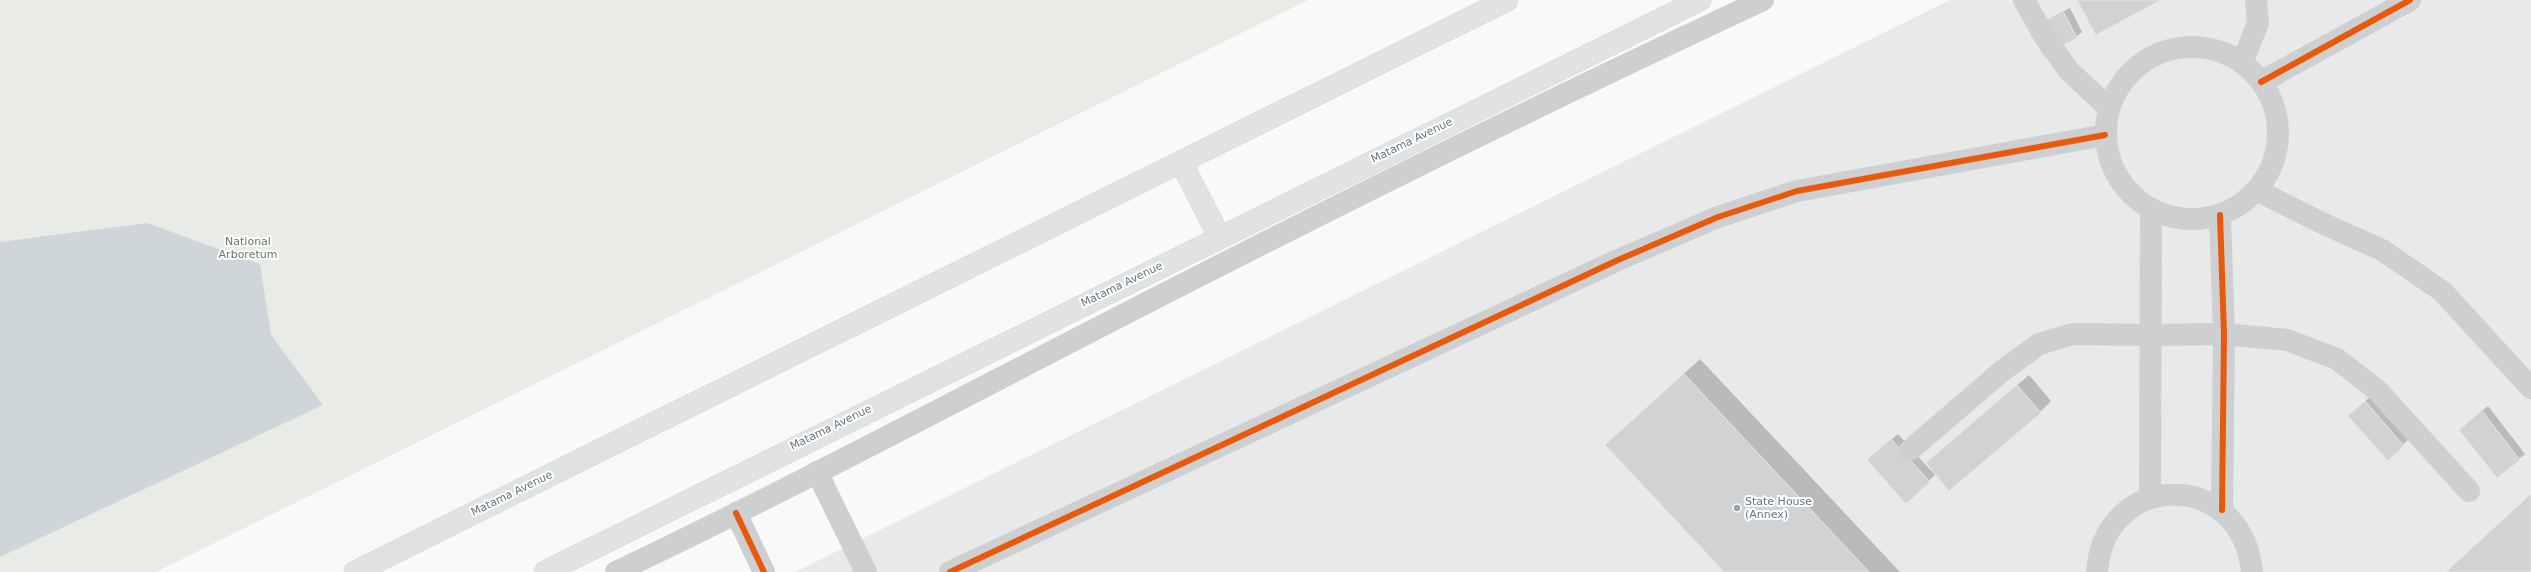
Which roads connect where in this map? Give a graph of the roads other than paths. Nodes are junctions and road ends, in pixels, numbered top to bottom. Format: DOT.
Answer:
graph roads {
  1 [pos="1508,0"];
  2 [pos="1700,0"];
  3 [pos="1762,0"];
  4 [pos="2024,0"];
  5 [pos="2256,0"];
  6 [pos="2410,0"];
  7 [pos="2242,63"];
  8 [pos="2261,82"];
  9 [pos="2108,108"];
  10 [pos="2105,136"];
  11 [pos="1182,162"];
  12 [pos="2258,191"];
  13 [pos="2151,209"];
  14 [pos="2220,215"];
  15 [pos="1219,236"];
  16 [pos="2224,334"];
  17 [pos="2152,335"];
  18 [pos="2531,388"];
  19 [pos="1910,450"];
  20 [pos="817,472"];
  21 [pos="2469,491"];
  22 [pos="2150,498"];
  23 [pos="2222,510"];
  24 [pos="736,513"];
  25 [pos="355,572"];
  26 [pos="545,572"];
  27 [pos="616,572"];
  28 [pos="764,572"];
  29 [pos="866,572"];
  30 [pos="950,572"];
  31 [pos="2097,572"];
  32 [pos="2252,572"];
  1 -- 11 [label="main road, Matama Avenue"];
  2 -- 15 [label="main road, Matama Avenue"];
  3 -- 20 [label="street"];
  4 -- 9 [label="street"];
  5 -- 7 [label="street"];
  6 -- 8 [label="street"];
  7 -- 8 [label="street"];
  7 -- 9 [label="street"];
  8 -- 12 [label="street"];
  9 -- 10 [label="street"];
  10 -- 13 [label="street"];
  10 -- 30 [label="street"];
  11 -- 15 [label="main road"];
  11 -- 25 [label="main road, Matama Avenue"];
  12 -- 14 [label="street"];
  12 -- 18 [label="street"];
  13 -- 14 [label="street"];
  13 -- 17 [label="street"];
  14 -- 16 [label="street"];
  15 -- 26 [label="main road, Matama Avenue"];
  16 -- 17 [label="street"];
  16 -- 21 [label="street"];
  16 -- 23 [label="street"];
  17 -- 19 [label="street"];
  17 -- 22 [label="street"];
  20 -- 24 [label="street"];
  20 -- 29 [label="street"];
  22 -- 23 [label="street"];
  22 -- 31 [label="street"];
  23 -- 32 [label="street"];
  24 -- 27 [label="street"];
  24 -- 28 [label="street"];
}
